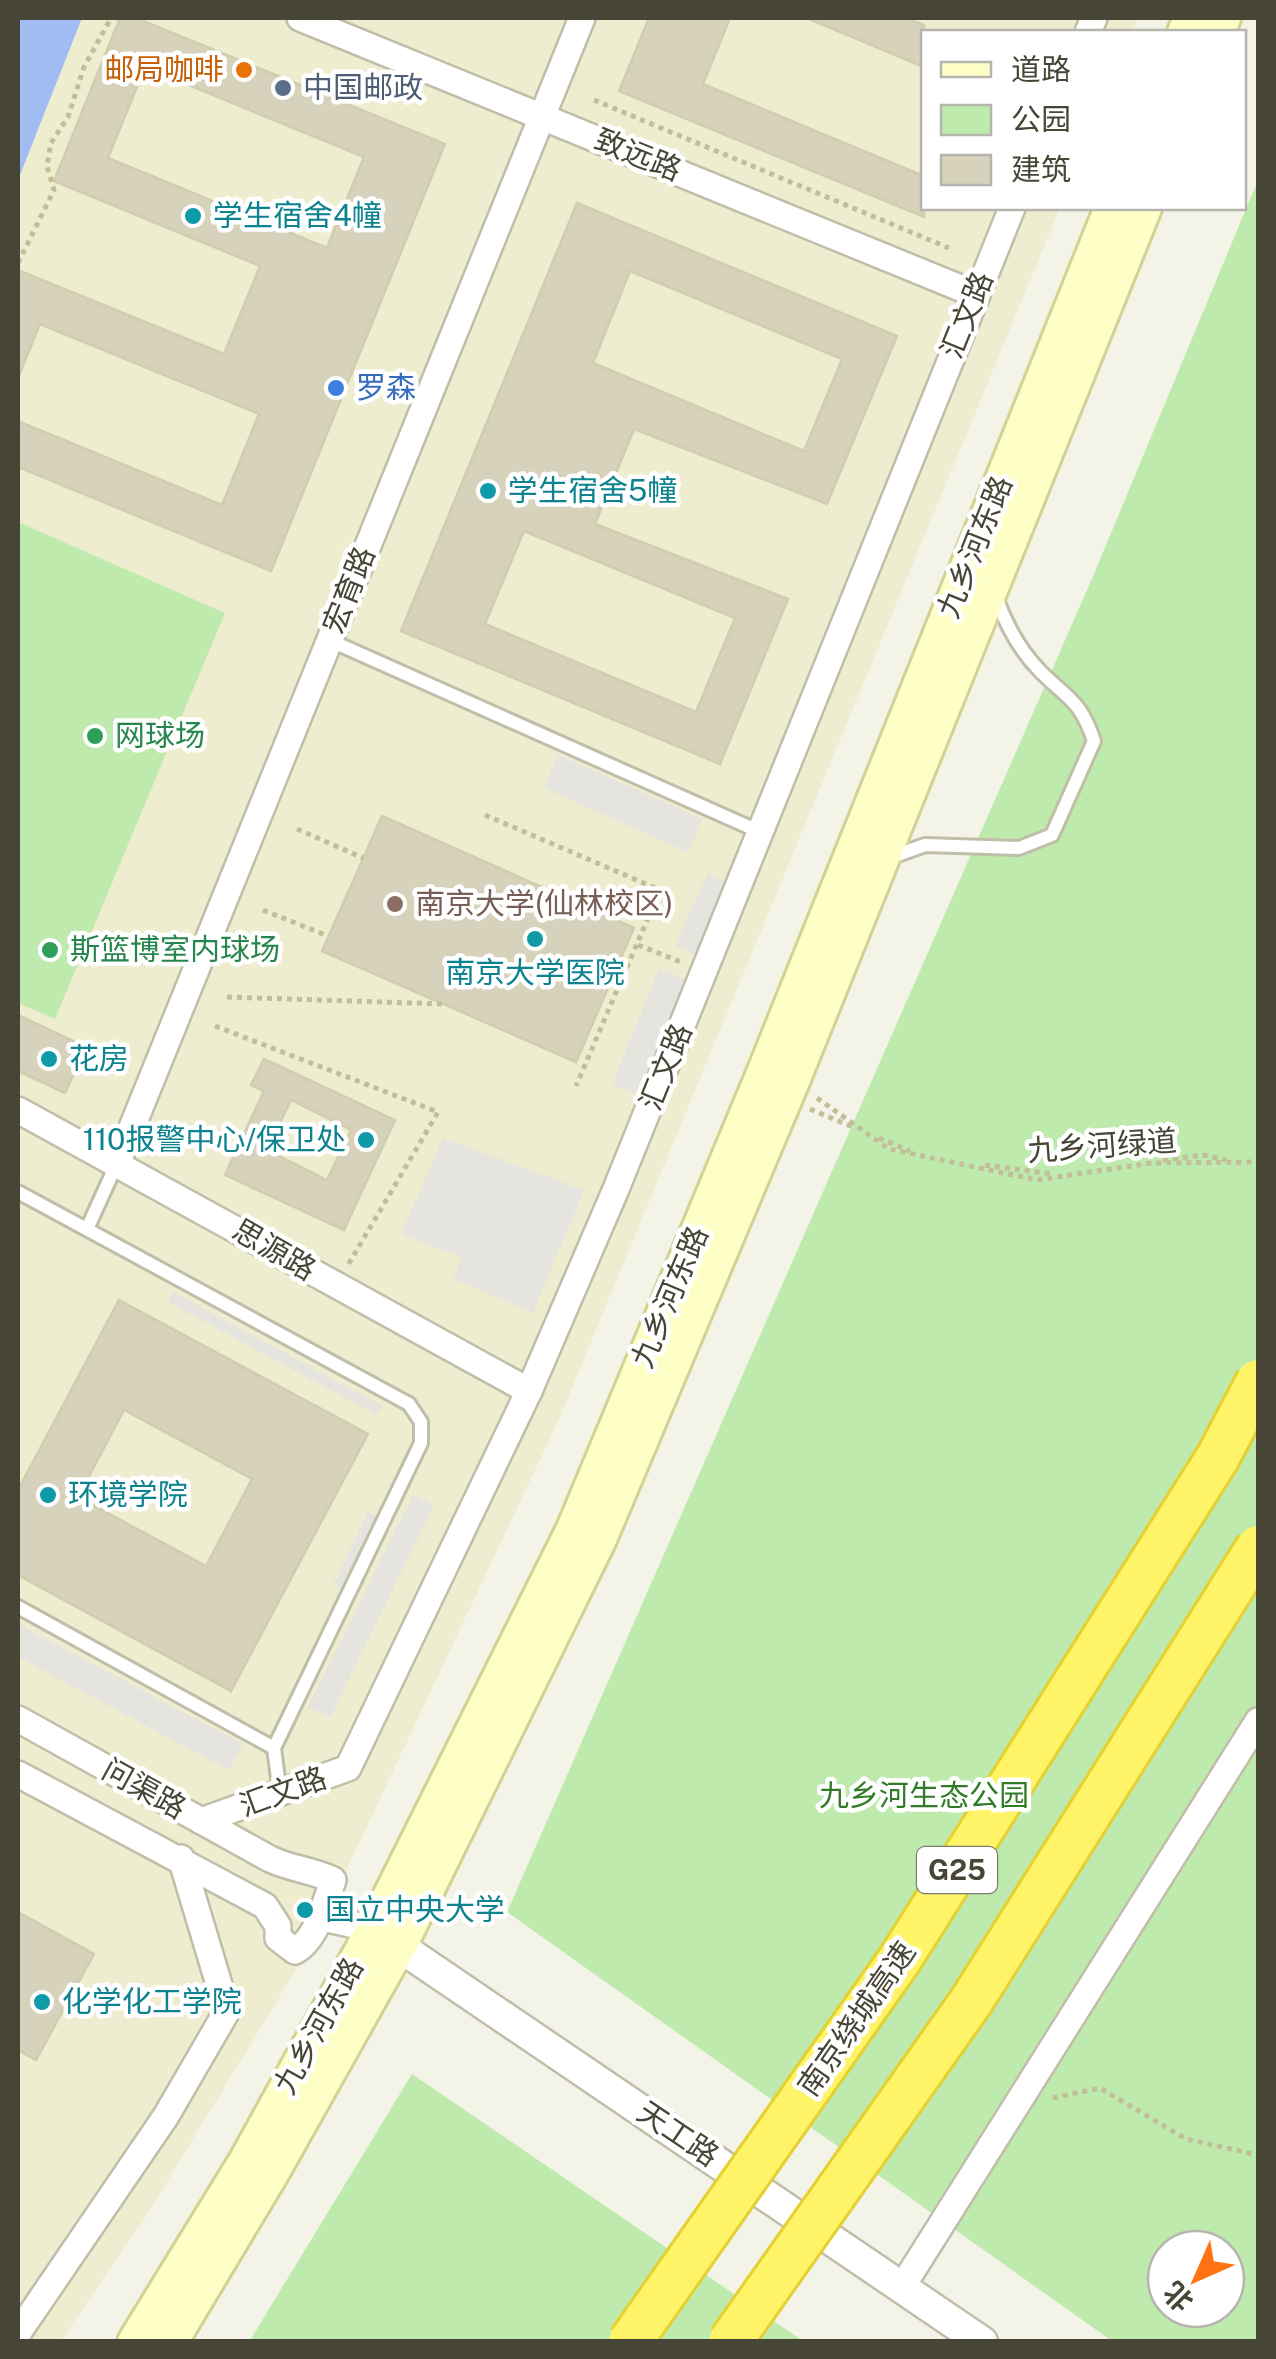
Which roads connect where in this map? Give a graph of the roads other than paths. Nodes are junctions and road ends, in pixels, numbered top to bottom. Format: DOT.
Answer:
graph roads {
  1 [pos="300,18"];
  2 [pos="582,18"];
  3 [pos="542,116"];
  4 [pos="1011,210"];
  5 [pos="1110,210"];
  6 [pos="1145,210"];
  7 [pos="975,294"];
  8 [pos="992,586"];
  9 [pos="329,640"];
  10 [pos="758,831"];
  11 [pos="882,860"];
  12 [pos="18,1110"];
  13 [pos="118,1162"];
  14 [pos="18,1192"];
  15 [pos="87,1229"];
  16 [pos="1258,1382"];
  17 [pos="529,1391"];
  18 [pos="1258,1548"];
  19 [pos="18,1607"];
  20 [pos="18,1719"];
  21 [pos="1258,1721"];
  22 [pos="274,1748"];
  23 [pos="18,1774"];
  24 [pos="280,1794"];
  25 [pos="201,1821"];
  26 [pos="181,1858"];
  27 [pos="323,1918"];
  28 [pos="387,1937"];
  29 [pos="902,2287"];
  30 [pos="18,2334"];
  31 [pos="134,2342"];
  32 [pos="171,2342"];
  33 [pos="630,2342"];
  34 [pos="730,2342"];
  35 [pos="982,2342"];
  1 -- 3 [label="street, 致远路"];
  2 -- 3 [label="street, 宏育路"];
  3 -- 7 [label="street, 致远路"];
  3 -- 9 [label="street, 宏育路"];
  4 -- 7 [label="street, 汇文路"];
  5 -- 28 [label="main road, 九乡河东路"];
  6 -- 8 [label="main road, 九乡河东路"];
  7 -- 10 [label="street, 汇文路"];
  8 -- 11 [label="main road, 九乡河东路"];
  8 -- 11 [label="lane"];
  9 -- 10 [label="lane"];
  9 -- 13 [label="street, 宏育路"];
  10 -- 17 [label="street, 汇文路"];
  11 -- 28 [label="main road, 九乡河东路"];
  12 -- 13 [label="street, 思源路"];
  13 -- 15 [label="lane"];
  13 -- 17 [label="street, 思源路"];
  14 -- 15 [label="lane"];
  15 -- 22 [label="lane"];
  16 -- 33 [label="highway, 南京绕城高速 / G25, bridge"];
  17 -- 24 [label="street, 汇文路"];
  18 -- 34 [label="highway, G25, bridge"];
  19 -- 22 [label="lane"];
  20 -- 25 [label="street, 问渠路"];
  21 -- 29 [label="street"];
  22 -- 24 [label="lane"];
  23 -- 26 [label="street, 问渠路"];
  24 -- 25 [label="street, 汇文路"];
  25 -- 27 [label="street, 问渠路"];
  26 -- 27 [label="street, 问渠路"];
  26 -- 30 [label="street"];
  27 -- 28 [label="street"];
  28 -- 29 [label="street, 天工路"];
  28 -- 31 [label="main road, 九乡河东路"];
  28 -- 32 [label="main road, 九乡河东路"];
  29 -- 35 [label="street, 天工路"];
}
